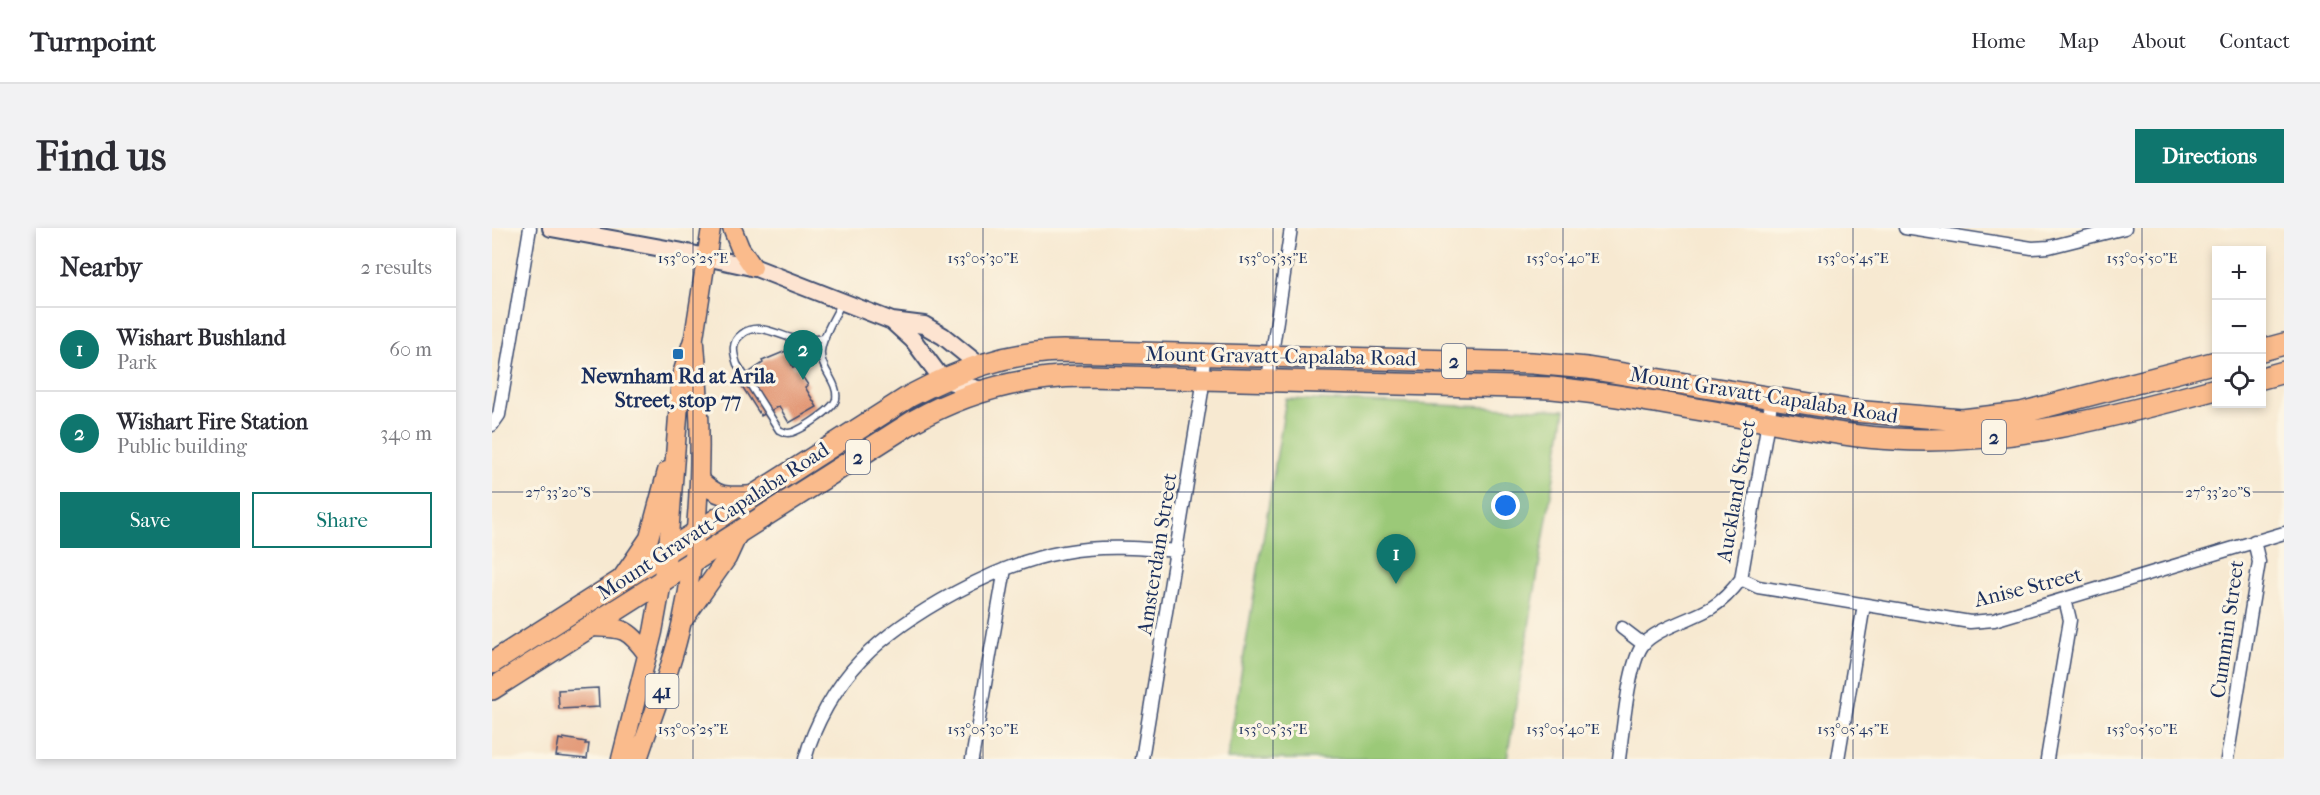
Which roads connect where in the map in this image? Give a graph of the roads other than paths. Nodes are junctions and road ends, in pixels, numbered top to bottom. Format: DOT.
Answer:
graph roads {
  1 [pos="530,228"];
  2 [pos="551,228"];
  3 [pos="711,228"];
  4 [pos="732,228"];
  5 [pos="1291,228"];
  6 [pos="1905,228"];
  7 [pos="2125,228"];
  8 [pos="707,256"];
  9 [pos="753,267"];
  10 [pos="842,302"];
  11 [pos="892,321"];
  12 [pos="694,336"];
  13 [pos="825,338"];
  14 [pos="2284,344"];
  15 [pos="2266,349"];
  16 [pos="1204,354"];
  17 [pos="1271,356"];
  18 [pos="2212,363"];
  19 [pos="979,365"];
  20 [pos="2284,372"];
  21 [pos="2266,377"];
  22 [pos="942,379"];
  23 [pos="1204,379"];
  24 [pos="1268,380"];
  25 [pos="981,390"];
  26 [pos="2212,390"];
  27 [pos="1772,398"];
  28 [pos="1768,422"];
  29 [pos="492,425"];
  30 [pos="674,446"];
  31 [pos="699,479"];
  32 [pos="752,495"];
  33 [pos="696,532"];
  34 [pos="739,532"];
  35 [pos="2284,533"];
  36 [pos="2254,541"];
  37 [pos="668,549"];
  38 [pos="1178,550"];
  39 [pos="692,561"];
  40 [pos="1005,568"];
  41 [pos="1741,579"];
  42 [pos="663,580"];
  43 [pos="618,582"];
  44 [pos="2065,599"];
  45 [pos="1864,605"];
  46 [pos="682,621"];
  47 [pos="589,627"];
  48 [pos="1622,628"];
  49 [pos="1643,644"];
  50 [pos="647,654"];
  51 [pos="492,663"];
  52 [pos="492,688"];
  53 [pos="621,759"];
  54 [pos="638,759"];
  55 [pos="805,759"];
  56 [pos="972,759"];
  57 [pos="1142,759"];
  58 [pos="1619,759"];
  59 [pos="1838,759"];
  60 [pos="2047,759"];
  61 [pos="2227,759"];
  1 -- 29 [label="street"];
  2 -- 8 [label="main road"];
  3 -- 8 [label="main road, 41"];
  4 -- 9 [label="main road"];
  5 -- 17 [label="street"];
  6 -- 7 [label="street"];
  8 -- 9 [label="main road"];
  8 -- 12 [label="main road, 41"];
  9 -- 10 [label="main road"];
  10 -- 11 [label="main road"];
  10 -- 13 [label="lane"];
  11 -- 19 [label="main road"];
  11 -- 22 [label="main road"];
  12 -- 30 [label="main road, 41"];
  12 -- 31 [label="main road, 41"];
  13 -- 13 [label="lane"];
  14 -- 15 [label="highway"];
  16 -- 17 [label="highway, Mount Gravatt-Capalaba Road / 2"];
  16 -- 19 [label="highway, Mount Gravatt-Capalaba Road / 2"];
  16 -- 23 [label="street, Amsterdam Street"];
  17 -- 24 [label="street"];
  17 -- 27 [label="highway, Mount Gravatt-Capalaba Road / 2"];
  18 -- 27 [label="highway, Mount Gravatt-Capalaba Road / 2"];
  19 -- 22 [label="highway, Mount Gravatt-Capalaba Road / 2"];
  20 -- 21 [label="highway"];
  22 -- 25 [label="main road"];
  22 -- 32 [label="highway, Mount Gravatt-Capalaba Road / 2"];
  23 -- 24 [label="highway, Mount Gravatt-Capalaba Road / 2"];
  23 -- 25 [label="highway, Mount Gravatt-Capalaba Road / 2"];
  23 -- 38 [label="street, Amsterdam Street"];
  24 -- 28 [label="highway, Mount Gravatt-Capalaba Road / 2"];
  25 -- 34 [label="highway, Mount Gravatt-Capalaba Road / 2"];
  26 -- 28 [label="highway, Mount Gravatt-Capalaba Road / 2"];
  27 -- 28 [label="street, Auckland Street"];
  28 -- 41 [label="street, Auckland Street"];
  30 -- 37 [label="main road, 41"];
  30 -- 43 [label="main road"];
  31 -- 32 [label="main road"];
  31 -- 33 [label="main road, 41"];
  32 -- 33 [label="highway, Mount Gravatt-Capalaba Road / 2"];
  33 -- 37 [label="highway, Mount Gravatt-Capalaba Road / 2"];
  33 -- 39 [label="main road, 41"];
  34 -- 39 [label="highway, Mount Gravatt-Capalaba Road / 2"];
  34 -- 46 [label="main road"];
  35 -- 36 [label="street, Anise Street"];
  36 -- 44 [label="street, Anise Street"];
  36 -- 61 [label="street, Cummin Street"];
  37 -- 42 [label="main road, 41"];
  37 -- 43 [label="highway, Mount Gravatt-Capalaba Road / 2"];
  38 -- 40 [label="street"];
  38 -- 57 [label="street, Amsterdam Street"];
  39 -- 42 [label="highway, Mount Gravatt-Capalaba Road / 2"];
  39 -- 46 [label="main road, 41"];
  40 -- 55 [label="street"];
  40 -- 56 [label="street"];
  41 -- 45 [label="street, Anise Street"];
  41 -- 49 [label="street, Auckland Street"];
  42 -- 47 [label="highway, Mount Gravatt-Capalaba Road / 2"];
  42 -- 50 [label="main road, 41"];
  43 -- 51 [label="highway, Mount Gravatt-Capalaba Road / 2"];
  44 -- 45 [label="street, Anise Street"];
  44 -- 60 [label="street"];
  45 -- 59 [label="street"];
  46 -- 54 [label="main road, 41"];
  47 -- 50 [label="main road"];
  47 -- 52 [label="highway, Mount Gravatt-Capalaba Road / 2"];
  48 -- 49 [label="street"];
  49 -- 58 [label="street"];
  50 -- 53 [label="main road, 41"];
}
